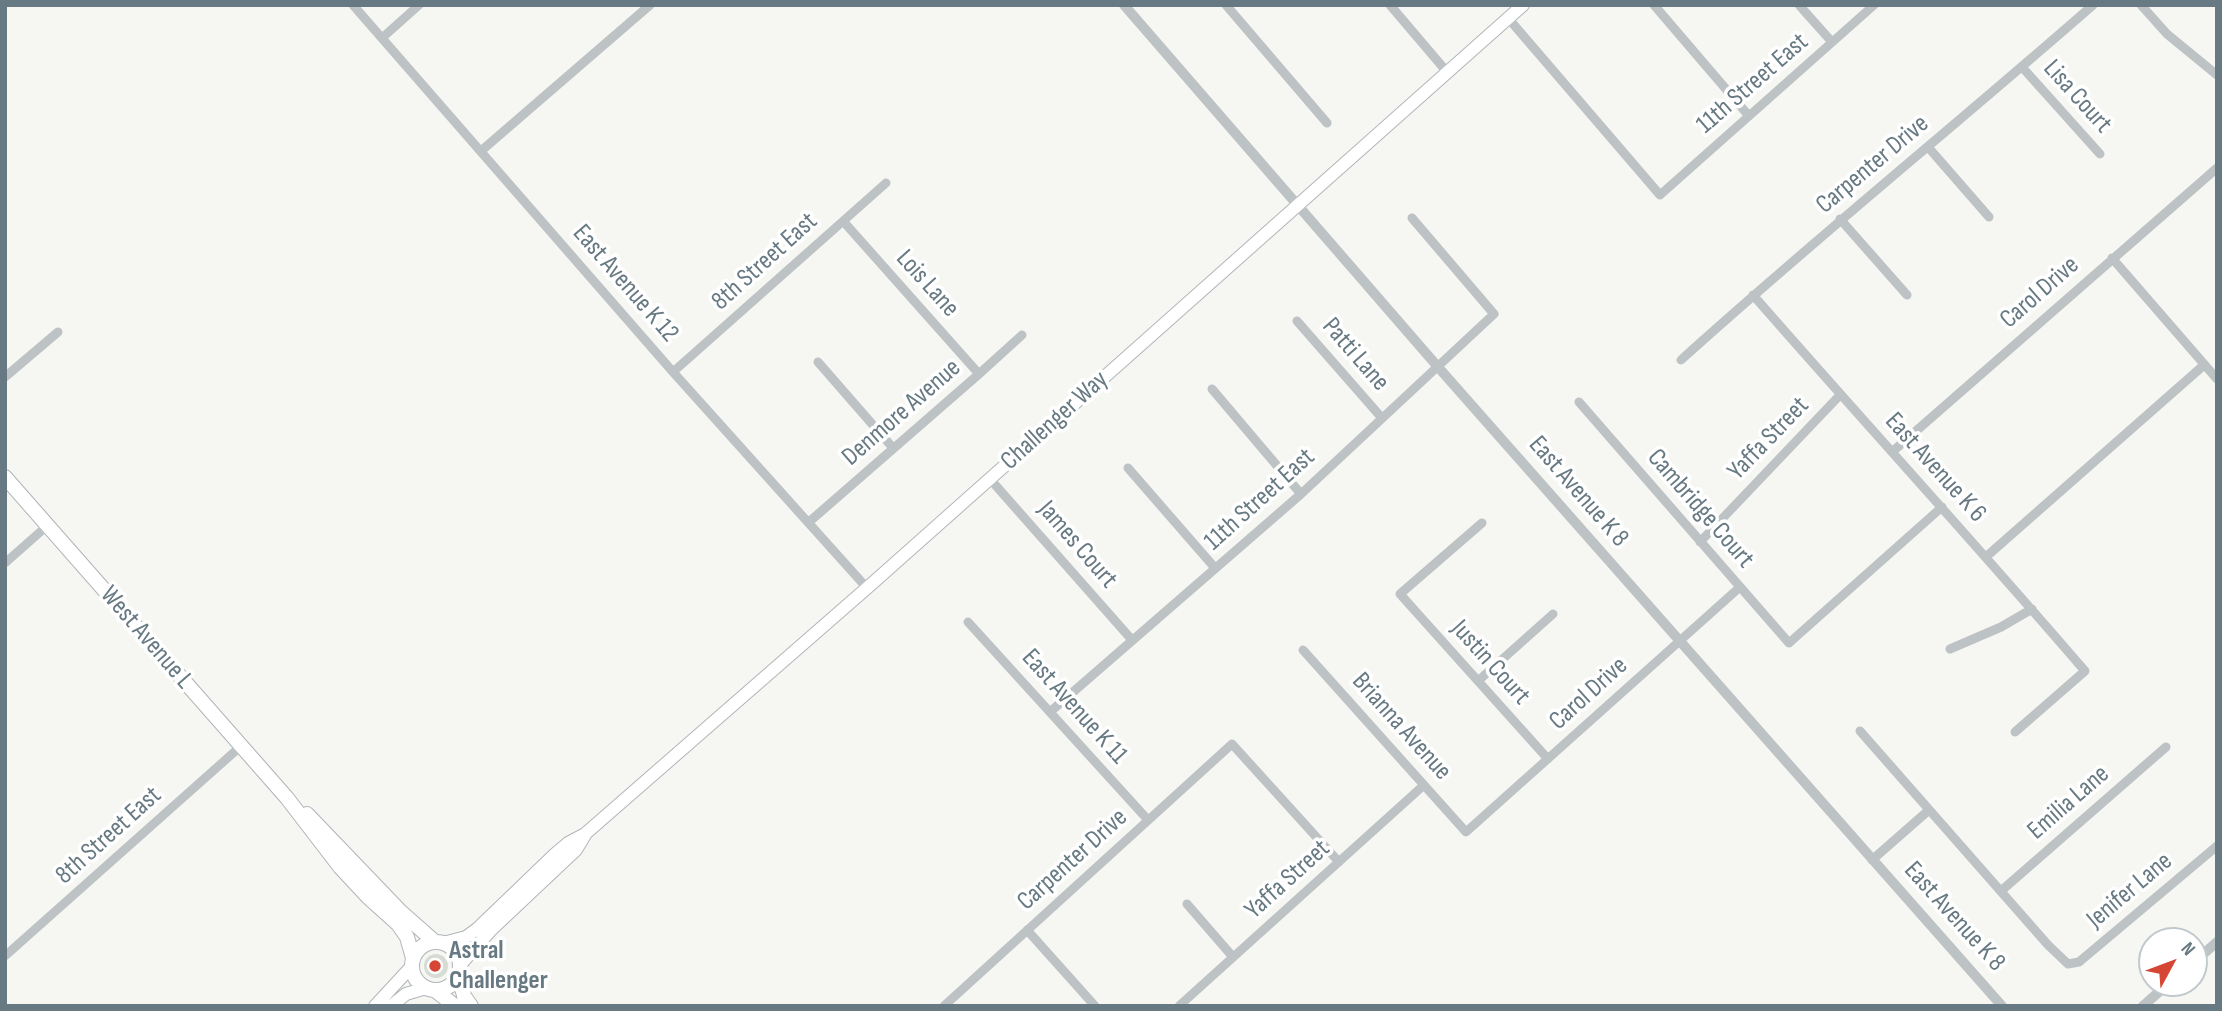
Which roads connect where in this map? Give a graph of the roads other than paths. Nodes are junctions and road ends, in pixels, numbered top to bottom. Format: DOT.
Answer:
graph roads {
  1 [pos="353,5"];
  2 [pos="419,5"];
  3 [pos="650,5"];
  4 [pos="1125,5"];
  5 [pos="1226,5"];
  6 [pos="1390,5"];
  7 [pos="1523,5"];
  8 [pos="1654,5"];
  9 [pos="1799,5"];
  10 [pos="1874,5"];
  11 [pos="2093,5"];
  12 [pos="2141,5"];
  13 [pos="1508,18"];
  14 [pos="382,38"];
  15 [pos="1832,42"];
  16 [pos="2022,67"];
  17 [pos="1447,72"];
  18 [pos="2217,75"];
  19 [pos="1749,116"];
  20 [pos="1327,123"];
  21 [pos="1928,147"];
  22 [pos="481,151"];
  23 [pos="2100,154"];
  24 [pos="2217,168"];
  25 [pos="886,183"];
  26 [pos="1300,205"];
  27 [pos="1989,217"];
  28 [pos="1412,219"];
  29 [pos="1840,219"];
  30 [pos="843,221"];
  31 [pos="2112,258"];
  32 [pos="1753,295"];
  33 [pos="1907,295"];
  34 [pos="1297,321"];
  35 [pos="58,332"];
  36 [pos="1022,335"];
  37 [pos="1681,360"];
  38 [pos="818,362"];
  39 [pos="2204,365"];
  40 [pos="1438,367"];
  41 [pos="673,372"];
  42 [pos="979,374"];
  43 [pos="5,377"];
  44 [pos="2217,379"];
  45 [pos="1212,389"];
  46 [pos="1840,395"];
  47 [pos="1579,401"];
  48 [pos="1381,417"];
  49 [pos="893,448"];
  50 [pos="1892,452"];
  51 [pos="1128,468"];
  52 [pos="5,477"];
  53 [pos="990,479"];
  54 [pos="1301,494"];
  55 [pos="1942,507"];
  56 [pos="809,522"];
  57 [pos="1482,523"];
  58 [pos="48,525"];
  59 [pos="1700,541"];
  60 [pos="1987,556"];
  61 [pos="5,563"];
  62 [pos="1215,568"];
  63 [pos="1740,587"];
  64 [pos="867,588"];
  65 [pos="2032,609"];
  66 [pos="1553,614"];
  67 [pos="968,622"];
  68 [pos="1132,640"];
  69 [pos="1679,641"];
  70 [pos="1950,649"];
  71 [pos="1303,650"];
  72 [pos="1478,681"];
  73 [pos="1049,712"];
  74 [pos="1860,731"];
  75 [pos="2015,732"];
  76 [pos="241,746"];
  77 [pos="2166,747"];
  78 [pos="1548,759"];
  79 [pos="1424,785"];
  80 [pos="287,798"];
  81 [pos="1929,810"];
  82 [pos="1148,820"];
  83 [pos="1466,832"];
  84 [pos="585,834"];
  85 [pos="2217,846"];
  86 [pos="1872,860"];
  87 [pos="1339,862"];
  88 [pos="2001,891"];
  89 [pos="1187,904"];
  90 [pos="1027,930"];
  91 [pos="439,942"];
  92 [pos="5,956"];
  93 [pos="1233,957"];
  94 [pos="412,962"];
  95 [pos="459,970"];
  96 [pos="431,989"];
  97 [pos="375,1006"];
  98 [pos="391,1006"];
  99 [pos="455,1006"];
  100 [pos="471,1006"];
  101 [pos="944,1006"];
  102 [pos="1095,1006"];
  103 [pos="1179,1006"];
  104 [pos="2002,1006"];
  1 -- 14 [label="street, East Avenue K 12"];
  2 -- 14 [label="street"];
  3 -- 22 [label="street"];
  4 -- 26 [label="street, East Avenue K 8"];
  5 -- 20 [label="street"];
  6 -- 17 [label="street"];
  7 -- 13 [label="main road, Challenger Way"];
  8 -- 19 [label="street"];
  9 -- 15 [label="street"];
  10 -- 15 [label="street, 11th Street East"];
  11 -- 16 [label="street, Carpenter Drive"];
  12 -- 18 [label="street"];
  13 -- 17 [label="main road, Challenger Way"];
  13 -- 19 [label="street, 11th Street East"];
  14 -- 22 [label="street, East Avenue K 12"];
  15 -- 19 [label="street, 11th Street East"];
  16 -- 21 [label="street, Carpenter Drive"];
  16 -- 23 [label="street, Lisa Court"];
  17 -- 26 [label="main road, Challenger Way"];
  21 -- 27 [label="street"];
  21 -- 29 [label="street, Carpenter Drive"];
  22 -- 41 [label="street, East Avenue K 12"];
  24 -- 31 [label="street, Carol Drive"];
  25 -- 30 [label="street, 8th Street East"];
  26 -- 40 [label="street, East Avenue K 8"];
  26 -- 53 [label="main road, Challenger Way"];
  28 -- 40 [label="street, 11th Street East"];
  29 -- 32 [label="street, Carpenter Drive"];
  29 -- 33 [label="street"];
  30 -- 41 [label="street, 8th Street East"];
  30 -- 42 [label="street, Lois Lane"];
  31 -- 39 [label="street"];
  31 -- 50 [label="street, Carol Drive"];
  32 -- 37 [label="street, Carpenter Drive"];
  32 -- 46 [label="street, East Avenue K 6"];
  34 -- 48 [label="street, Patti Lane"];
  35 -- 43 [label="street"];
  36 -- 42 [label="street, Denmore Avenue"];
  38 -- 49 [label="street"];
  39 -- 44 [label="street"];
  39 -- 60 [label="street"];
  40 -- 48 [label="street, 11th Street East"];
  40 -- 69 [label="street, East Avenue K 8"];
  41 -- 56 [label="street, East Avenue K 12"];
  42 -- 49 [label="street, Denmore Avenue"];
  45 -- 54 [label="street"];
  46 -- 50 [label="street, East Avenue K 6"];
  46 -- 59 [label="street, Yaffa Street"];
  47 -- 59 [label="street, Cambridge Court"];
  48 -- 54 [label="street, 11th Street East"];
  49 -- 56 [label="street, Denmore Avenue"];
  50 -- 55 [label="street, East Avenue K 6"];
  51 -- 62 [label="street"];
  52 -- 58 [label="main road, West Avenue L"];
  53 -- 64 [label="main road, Challenger Way"];
  53 -- 68 [label="street, James Court"];
  54 -- 62 [label="street, 11th Street East"];
  55 -- 60 [label="street, East Avenue K 6"];
  55 -- 63 [label="street, Cambridge Court"];
  56 -- 64 [label="street, East Avenue K 12"];
  57 -- 72 [label="street, Justin Court"];
  58 -- 61 [label="street"];
  58 -- 76 [label="main road, West Avenue L"];
  59 -- 63 [label="street, Cambridge Court"];
  60 -- 65 [label="street, East Avenue K 6"];
  62 -- 68 [label="street, 11th Street East"];
  63 -- 69 [label="street, Carol Drive"];
  64 -- 84 [label="main road, Challenger Way"];
  65 -- 70 [label="street"];
  65 -- 75 [label="street, East Avenue K 6"];
  66 -- 72 [label="street"];
  67 -- 73 [label="street, East Avenue K 11"];
  68 -- 73 [label="street, 11th Street East"];
  69 -- 78 [label="street, Carol Drive"];
  69 -- 86 [label="street, East Avenue K 8"];
  71 -- 79 [label="street, Brianna Avenue"];
  72 -- 78 [label="street, Justin Court"];
  73 -- 82 [label="street, East Avenue K 11"];
  74 -- 81 [label="street"];
  76 -- 80 [label="main road, West Avenue L"];
  76 -- 92 [label="street, 8th Street East"];
  77 -- 88 [label="street, Emilia Lane"];
  78 -- 83 [label="street, Carol Drive"];
  79 -- 83 [label="street, Brianna Avenue"];
  79 -- 87 [label="street, Yaffa Street"];
  80 -- 91 [label="main road, West Avenue L"];
  80 -- 94 [label="main road, West Avenue L"];
  81 -- 86 [label="street"];
  81 -- 88 [label="street"];
  82 -- 87 [label="street, Carpenter Drive"];
  82 -- 90 [label="street, Carpenter Drive"];
  84 -- 91 [label="main road, Challenger Way"];
  84 -- 95 [label="main road, Challenger Way"];
  85 -- 88 [label="street, Jenifer Lane"];
  86 -- 104 [label="street, East Avenue K 8"];
  87 -- 93 [label="street, Yaffa Street"];
  89 -- 93 [label="street"];
  90 -- 101 [label="street, Carpenter Drive"];
  90 -- 102 [label="street"];
  91 -- 94 [label="main road"];
  91 -- 95 [label="main road"];
  93 -- 103 [label="street, Yaffa Street"];
  94 -- 96 [label="main road"];
  94 -- 97 [label="main road"];
  95 -- 96 [label="main road"];
  95 -- 100 [label="main road"];
  96 -- 98 [label="main road"];
  96 -- 99 [label="main road"];
}
